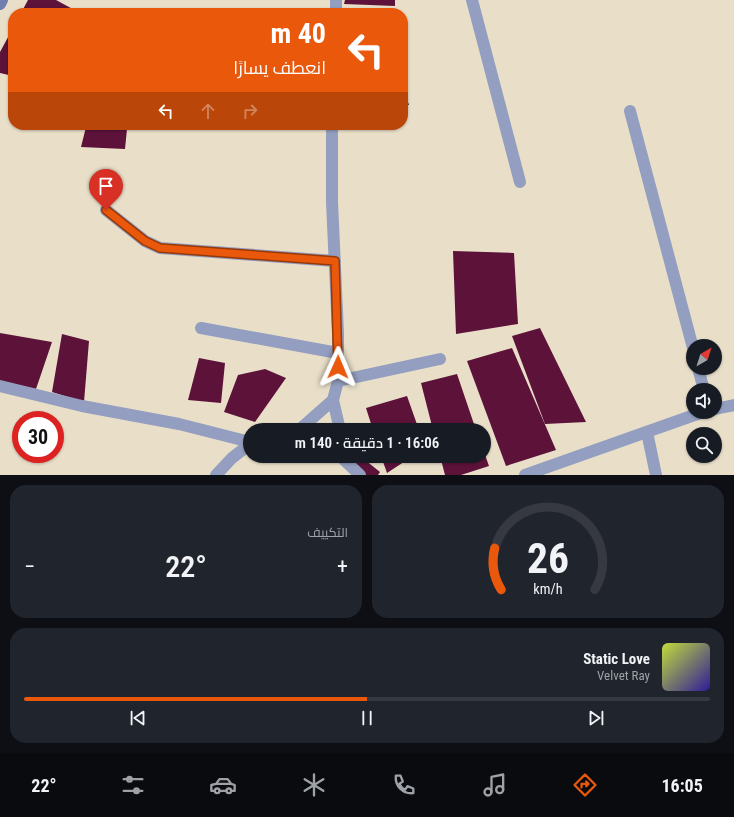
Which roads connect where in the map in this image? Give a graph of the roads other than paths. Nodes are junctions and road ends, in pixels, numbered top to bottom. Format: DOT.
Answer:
graph roads {
  1 [pos="2,0"];
  2 [pos="472,0"];
  3 [pos="0,4"];
  4 [pos="630,111"];
  5 [pos="332,130"];
  6 [pos="520,182"];
  7 [pos="106,210"];
  8 [pos="335,261"];
  9 [pos="201,328"];
  10 [pos="691,339"];
  11 [pos="338,353"];
  12 [pos="440,359"];
  13 [pos="338,381"];
  14 [pos="0,386"];
  15 [pos="333,400"];
  16 [pos="734,405"];
  17 [pos="722,408"];
  18 [pos="686,418"];
  19 [pos="308,423"];
  20 [pos="338,423"];
  21 [pos="647,432"];
  22 [pos="243,441"];
  23 [pos="243,449"];
  24 [pos="348,463"];
  25 [pos="216,475"];
  26 [pos="360,475"];
  27 [pos="525,475"];
  28 [pos="656,475"];
  1 -- 3 [label="street"];
  2 -- 6 [label="street"];
  4 -- 10 [label="street"];
  5 -- 8 [label="street"];
  7 -- 8 [label="street"];
  8 -- 11 [label="street"];
  9 -- 11 [label="street"];
  11 -- 13 [label="street"];
  12 -- 13 [label="street"];
  13 -- 15 [label="street"];
  14 -- 22 [label="street"];
  15 -- 19 [label="street"];
  15 -- 20 [label="street"];
  16 -- 17 [label="street"];
  18 -- 21 [label="street"];
  21 -- 27 [label="street"];
  21 -- 28 [label="street"];
  23 -- 25 [label="street"];
  24 -- 26 [label="street"];
}
